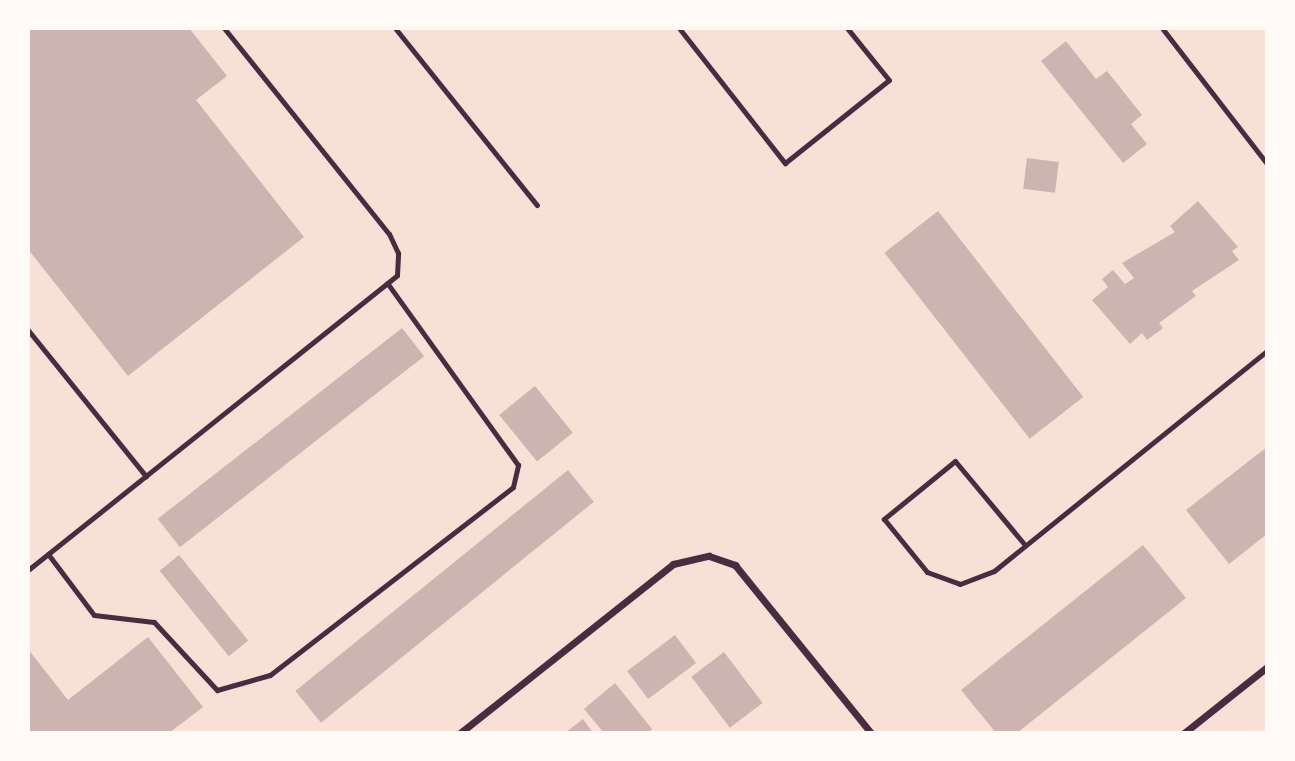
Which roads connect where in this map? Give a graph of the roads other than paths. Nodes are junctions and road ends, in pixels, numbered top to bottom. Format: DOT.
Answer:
graph roads {
  1 [pos="224,28"];
  2 [pos="395,28"];
  3 [pos="679,28"];
  4 [pos="847,28"];
  5 [pos="1162,28"];
  6 [pos="1267,163"];
  7 [pos="537,205"];
  8 [pos="387,283"];
  9 [pos="28,330"];
  10 [pos="1267,351"];
  11 [pos="146,476"];
  12 [pos="1025,545"];
  13 [pos="48,554"];
  14 [pos="28,570"];
  15 [pos="1267,667"];
  16 [pos="460,733"];
  17 [pos="871,733"];
  18 [pos="1184,733"];
  1 -- 8 [label="lane"];
  2 -- 7 [label="lane"];
  3 -- 4 [label="lane"];
  5 -- 6 [label="lane"];
  8 -- 11 [label="lane"];
  8 -- 13 [label="lane"];
  9 -- 11 [label="lane"];
  10 -- 12 [label="lane"];
  11 -- 13 [label="lane"];
  12 -- 12 [label="lane"];
  13 -- 14 [label="lane"];
  15 -- 18 [label="street"];
  16 -- 17 [label="street"];
}
